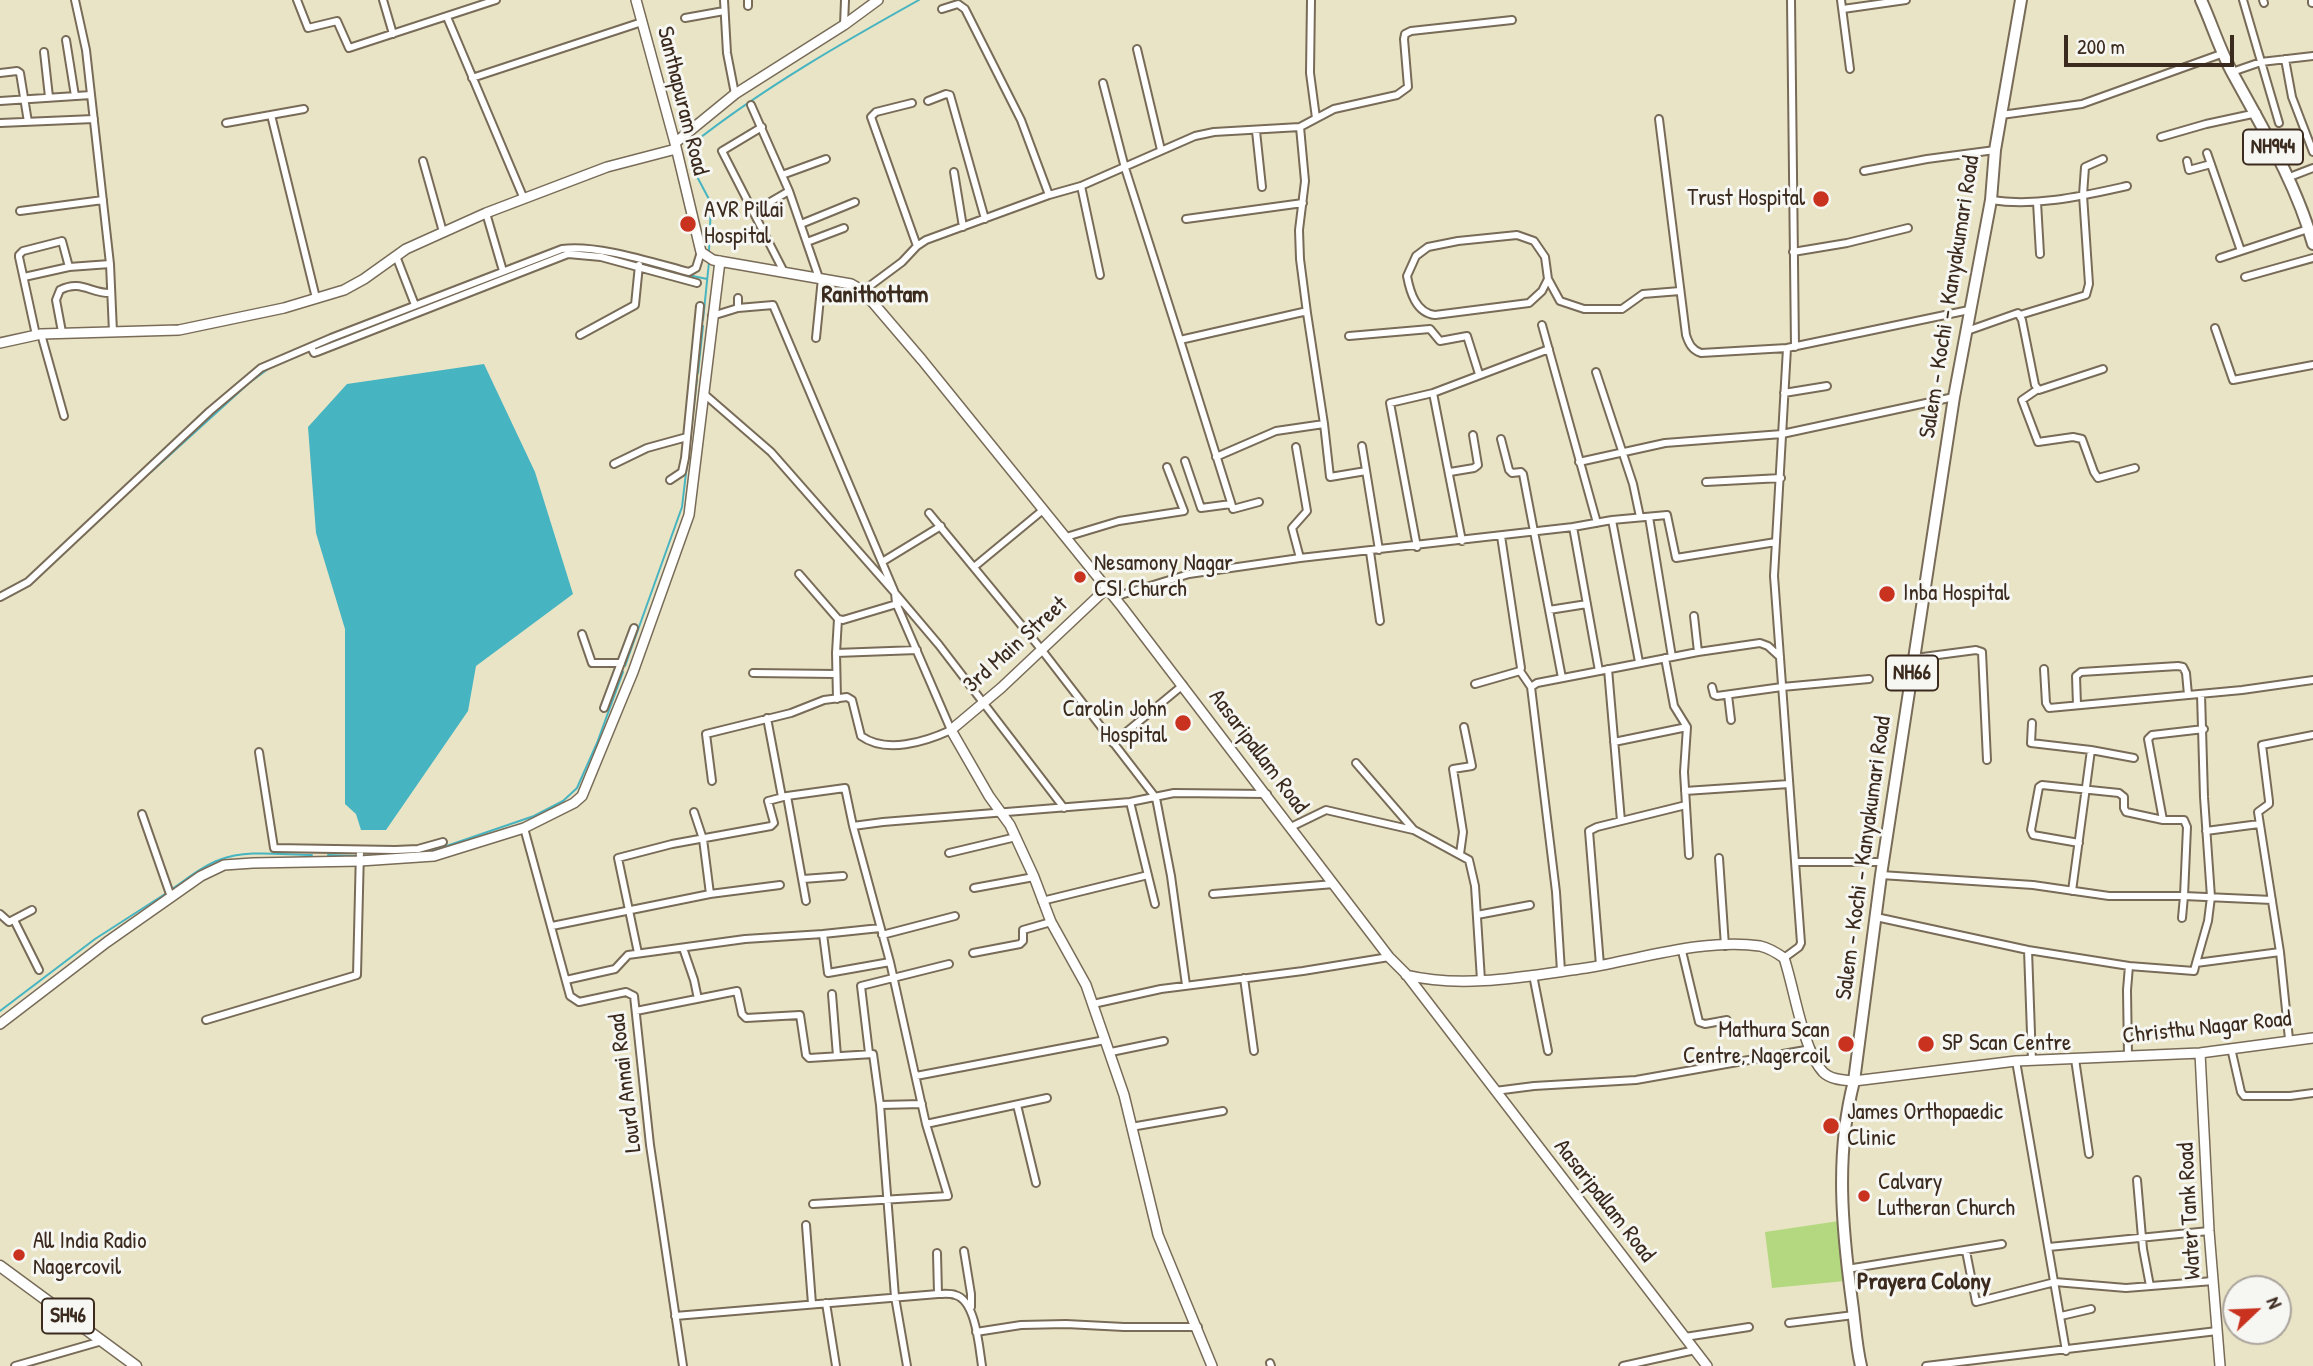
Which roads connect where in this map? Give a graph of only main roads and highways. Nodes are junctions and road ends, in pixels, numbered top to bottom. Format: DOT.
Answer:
graph roads {
  1 [pos="2021,0"];
  2 [pos="2194,0"];
  3 [pos="2200,0"];
  4 [pos="2224,53"];
  5 [pos="2313,244"];
  6 [pos="0,1266"];
  7 [pos="121,1361"];
  8 [pos="136,1366"];
  9 [pos="1859,1366"];
  1 -- 9 [label="highway, Salem - Kochi - Kanyakumari Road / NH66"];
  2 -- 4 [label="highway, NH944"];
  3 -- 4 [label="highway, NH944"];
  4 -- 5 [label="highway, NH944"];
  6 -- 7 [label="main road, SH46"];
  7 -- 8 [label="main road, SH46"];
}
